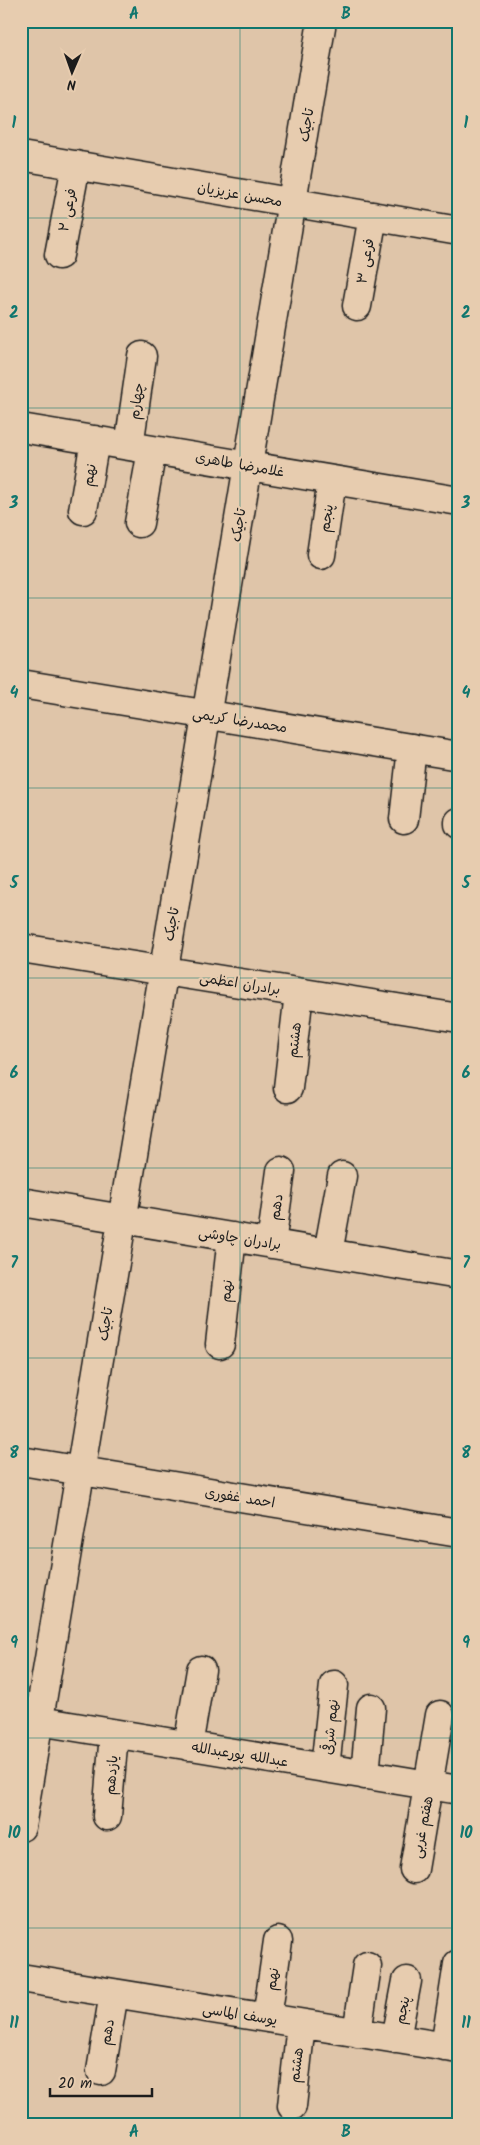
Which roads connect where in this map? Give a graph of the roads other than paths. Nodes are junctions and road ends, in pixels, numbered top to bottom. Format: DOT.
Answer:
graph roads {
  1 [pos="322,21"];
  2 [pos="21,156"];
  3 [pos="76,165"];
  4 [pos="293,203"];
  5 [pos="373,216"];
  6 [pos="459,231"];
  7 [pos="59,255"];
  8 [pos="357,306"];
  9 [pos="142,356"];
  10 [pos="21,428"];
  11 [pos="95,440"];
  12 [pos="140,448"];
  13 [pos="248,466"];
  14 [pos="332,480"];
  15 [pos="459,501"];
  16 [pos="83,510"];
  17 [pos="139,523"];
  18 [pos="320,555"];
  19 [pos="21,684"];
  20 [pos="207,714"];
  21 [pos="412,748"];
  22 [pos="459,756"];
  23 [pos="404,819"];
  24 [pos="21,948"];
  25 [pos="164,971"];
  26 [pos="299,993"];
  27 [pos="459,1018"];
  28 [pos="288,1088"];
  29 [pos="281,1171"];
  30 [pos="342,1176"];
  31 [pos="21,1202"];
  32 [pos="122,1219"];
  33 [pos="232,1237"];
  34 [pos="271,1244"];
  35 [pos="328,1253"];
  36 [pos="459,1275"];
  37 [pos="220,1344"];
  38 [pos="21,1461"];
  39 [pos="80,1471"];
  40 [pos="459,1533"];
  41 [pos="201,1670"];
  42 [pos="334,1685"];
  43 [pos="371,1708"];
  44 [pos="440,1715"];
  45 [pos="30,1720"];
  46 [pos="114,1734"];
  47 [pos="188,1746"];
  48 [pos="325,1768"];
  49 [pos="365,1775"];
  50 [pos="430,1785"];
  51 [pos="459,1790"];
  52 [pos="107,1816"];
  53 [pos="21,1827"];
  54 [pos="414,1869"];
  55 [pos="278,1941"];
  56 [pos="458,1964"];
  57 [pos="367,1966"];
  58 [pos="21,1978"];
  59 [pos="407,1981"];
  60 [pos="114,1993"];
  61 [pos="267,2018"];
  62 [pos="301,2024"];
  63 [pos="357,2033"];
  64 [pos="396,2039"];
  65 [pos="452,2048"];
  66 [pos="100,2072"];
  67 [pos="292,2106"];
  1 -- 4 [label="street, تاجیک"];
  2 -- 3 [label="street, محسن عزیزیان"];
  3 -- 4 [label="street, محسن عزیزیان"];
  3 -- 7 [label="street, فرعی ۲"];
  4 -- 5 [label="street, محسن عزیزیان"];
  4 -- 13 [label="street, تاجیک"];
  5 -- 6 [label="street, محسن عزیزیان"];
  5 -- 8 [label="street, فرعی ۳"];
  9 -- 12 [label="street, چهارم"];
  10 -- 11 [label="street, غلامرضا طاهری"];
  11 -- 12 [label="street, غلامرضا طاهری"];
  11 -- 16 [label="street, نهم"];
  12 -- 13 [label="street, غلامرضا طاهری"];
  12 -- 17 [label="street, چهارم"];
  13 -- 14 [label="street, غلامرضا طاهری"];
  13 -- 20 [label="street, تاجیک"];
  14 -- 15 [label="street, غلامرضا طاهری"];
  14 -- 18 [label="street, پنجم"];
  19 -- 20 [label="street, محمدرضا کریمی"];
  20 -- 21 [label="street, محمدرضا کریمی"];
  20 -- 25 [label="street, تاجیک"];
  21 -- 22 [label="street, محمدرضا کریمی"];
  21 -- 23 [label="street"];
  24 -- 25 [label="street, برادران اعظمی"];
  25 -- 26 [label="street, برادران اعظمی"];
  25 -- 32 [label="street, تاجیک"];
  26 -- 27 [label="street, برادران اعظمی"];
  26 -- 28 [label="street, هشتم"];
  29 -- 34 [label="street, دهم"];
  30 -- 35 [label="street"];
  31 -- 32 [label="street, برادران چاوشی"];
  32 -- 33 [label="street, برادران چاوشی"];
  32 -- 39 [label="street, تاجیک"];
  33 -- 34 [label="street, برادران چاوشی"];
  33 -- 37 [label="street, نهم"];
  34 -- 35 [label="street, برادران چاوشی"];
  35 -- 36 [label="street, برادران چاوشی"];
  38 -- 39 [label="street, احمد غفوری"];
  39 -- 40 [label="street, احمد غفوری"];
  39 -- 45 [label="street, تاجیک"];
  41 -- 47 [label="street"];
  42 -- 48 [label="street, نهم شرقی"];
  43 -- 49 [label="street"];
  44 -- 50 [label="street, هفتم غربی"];
  45 -- 46 [label="street, عبدالله پورعبدالله"];
  45 -- 53 [label="street, تاجیک"];
  46 -- 47 [label="street, عبدالله پورعبدالله"];
  46 -- 52 [label="street, یازدهم"];
  47 -- 48 [label="street, عبدالله پورعبدالله"];
  48 -- 49 [label="street, عبدالله پورعبدالله"];
  49 -- 50 [label="street, عبدالله پورعبدالله"];
  50 -- 51 [label="street, عبدالله پورعبدالله"];
  50 -- 54 [label="street, هفتم غربی"];
  55 -- 61 [label="street, نهم"];
  56 -- 65 [label="street"];
  57 -- 63 [label="street"];
  58 -- 60 [label="street, یوسف الماسی"];
  59 -- 64 [label="street, پنجم"];
  60 -- 61 [label="street, یوسف الماسی"];
  60 -- 66 [label="street, دهم"];
  61 -- 62 [label="street, یوسف الماسی"];
  62 -- 63 [label="street, یوسف الماسی"];
  62 -- 67 [label="street, هشتم"];
  63 -- 64 [label="street, یوسف الماسی"];
  64 -- 65 [label="street, یوسف الماسی"];
}
